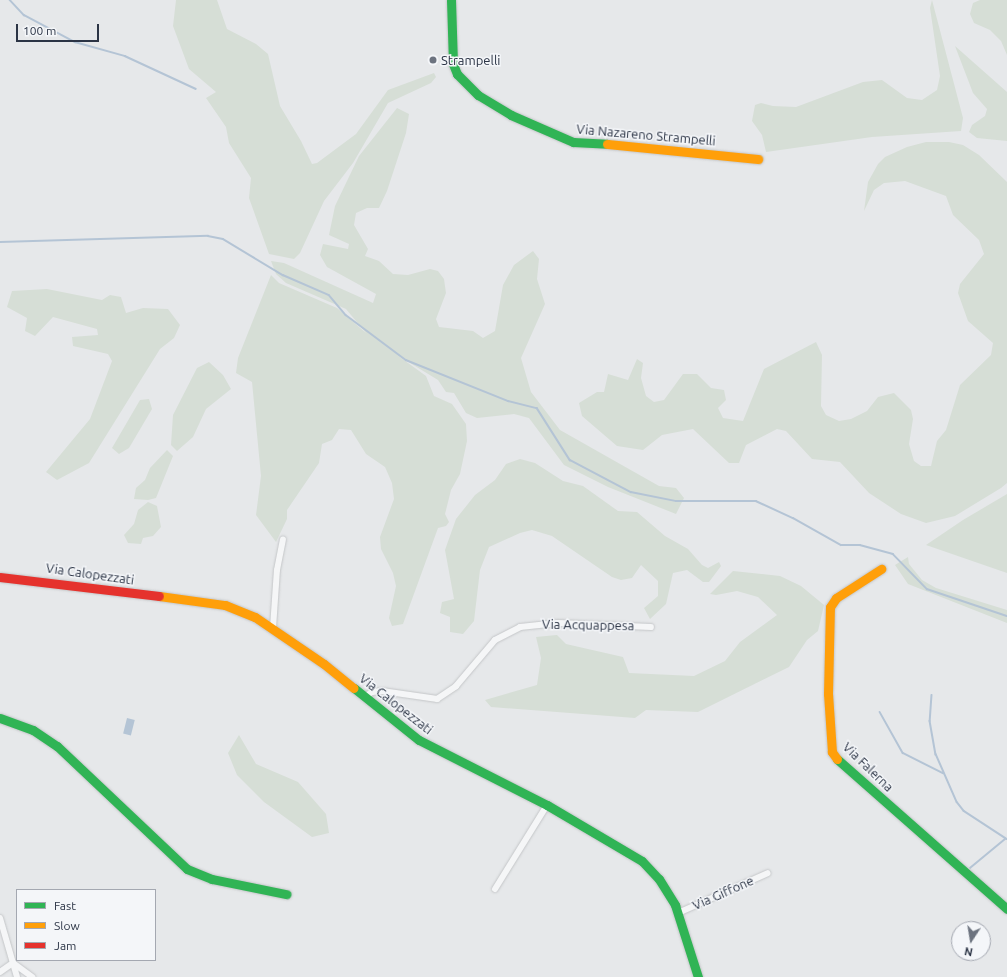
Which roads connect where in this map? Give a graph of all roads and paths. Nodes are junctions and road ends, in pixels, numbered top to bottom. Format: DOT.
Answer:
graph roads {
  1 [pos="451,0"];
  2 [pos="758,159"];
  3 [pos="283,540"];
  4 [pos="881,569"];
  5 [pos="0,577"];
  6 [pos="651,627"];
  7 [pos="273,628"];
  8 [pos="364,697"];
  9 [pos="0,718"];
  10 [pos="547,805"];
  11 [pos="768,873"];
  12 [pos="495,889"];
  13 [pos="286,894"];
  14 [pos="1007,909"];
  15 [pos="678,913"];
  16 [pos="0,918"];
  17 [pos="13,963"];
  18 [pos="0,972"];
  19 [pos="17,977"];
  20 [pos="32,977"];
  21 [pos="698,977"];
  1 -- 2 [label="street, Via Nazareno Strampelli"];
  3 -- 7 [label="street"];
  4 -- 14 [label="street, Via Falerna"];
  5 -- 7 [label="street, Via Calopezzati"];
  6 -- 8 [label="street, Via Acquappesa"];
  7 -- 8 [label="street, Via Calopezzati"];
  8 -- 10 [label="street, Via Calopezzati"];
  9 -- 13 [label="street"];
  10 -- 12 [label="street"];
  10 -- 15 [label="street, Via Calopezzati"];
  11 -- 15 [label="street, Via Giffone"];
  15 -- 21 [label="street, Via Calopezzati"];
  16 -- 17 [label="street"];
  17 -- 18 [label="street"];
  17 -- 19 [label="street"];
  17 -- 20 [label="street"];
}
